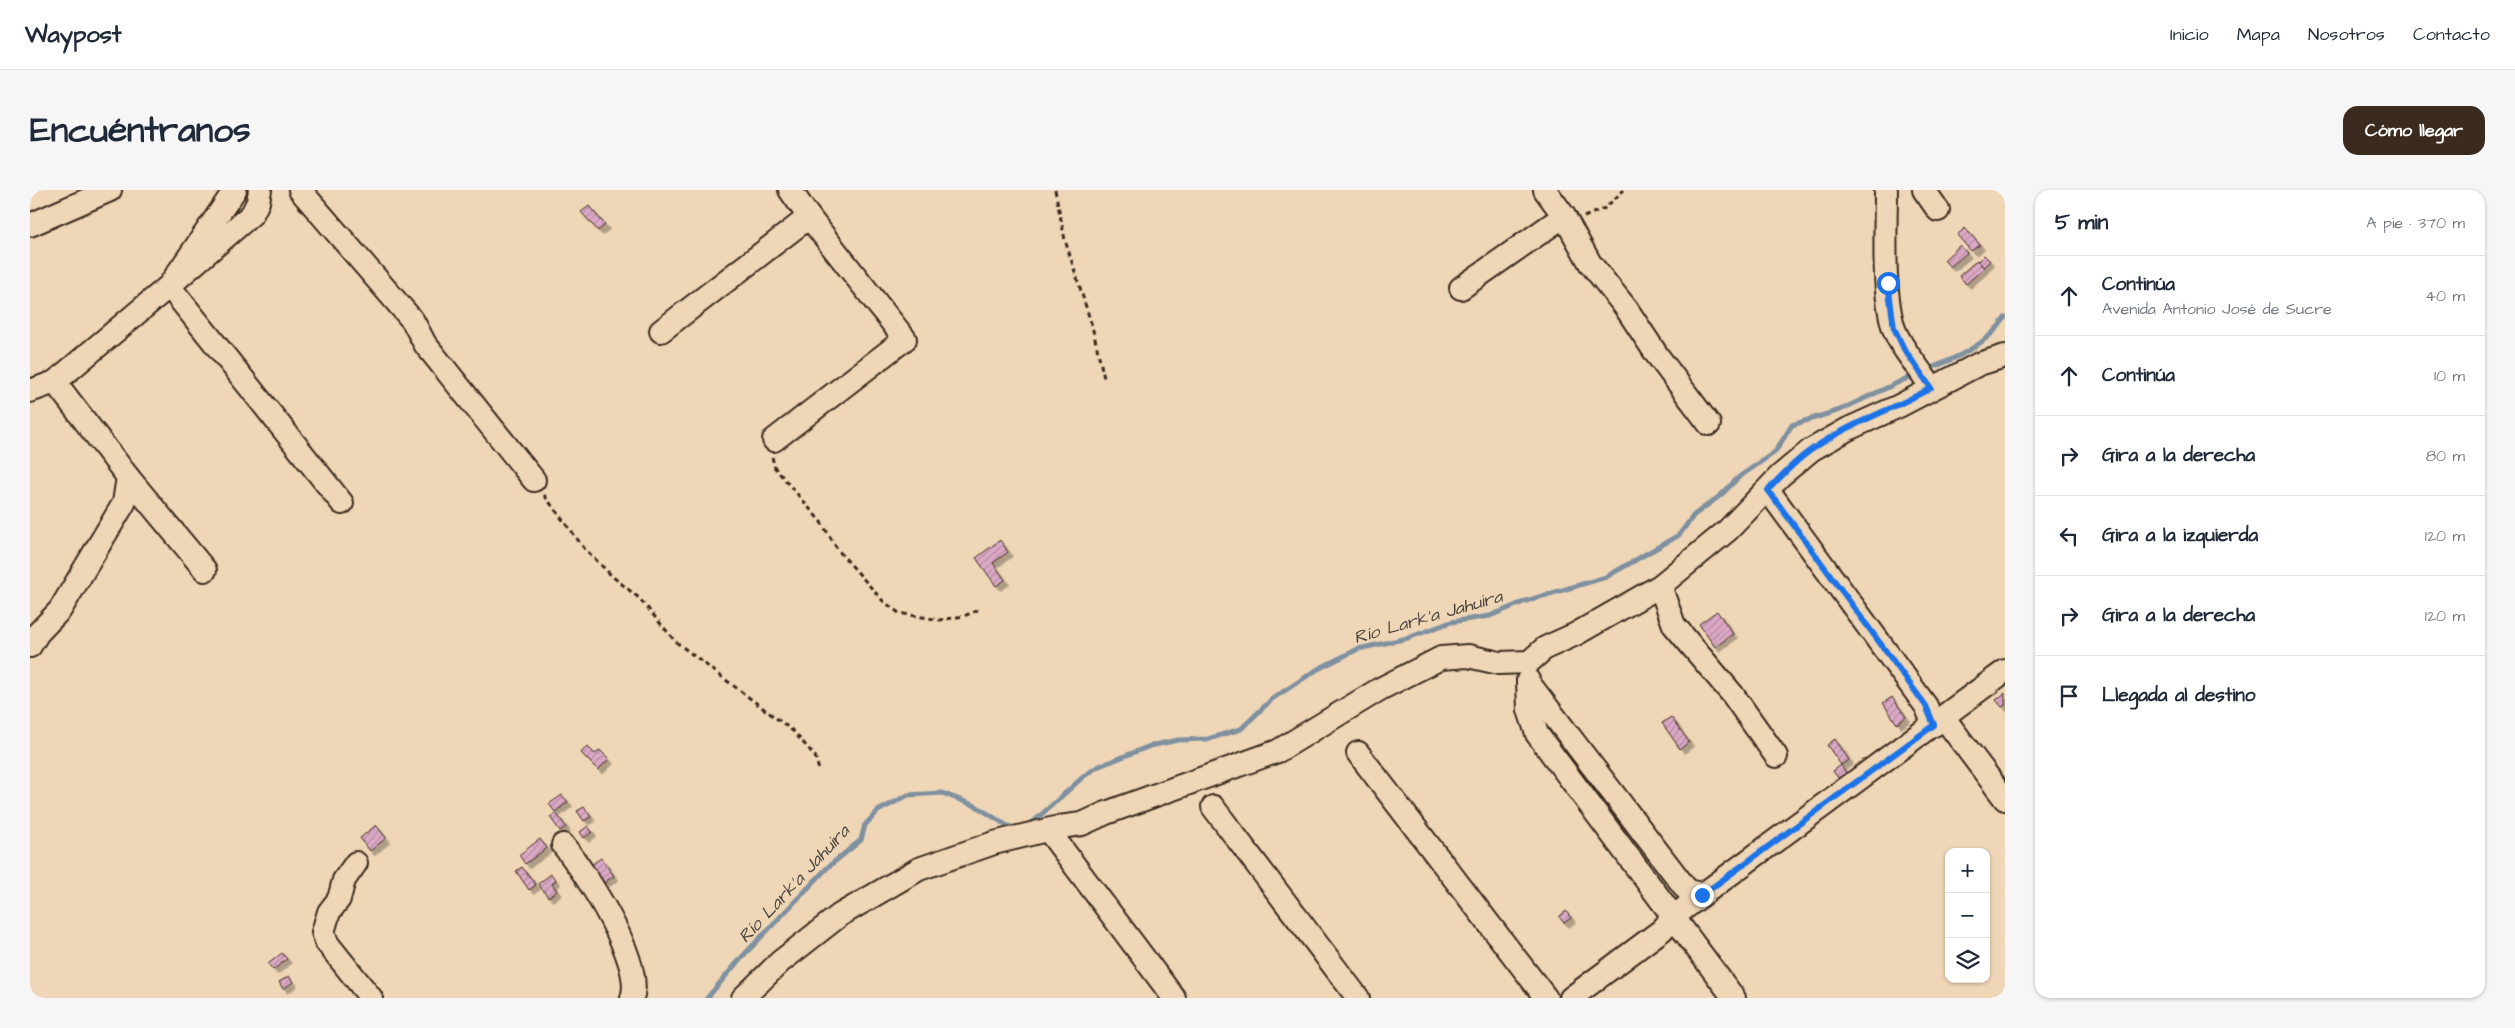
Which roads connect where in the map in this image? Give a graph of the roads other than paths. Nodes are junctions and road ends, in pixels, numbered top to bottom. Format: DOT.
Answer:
graph roads {
  1 [pos="110,190"];
  2 [pos="235,190"];
  3 [pos="260,190"];
  4 [pos="300,190"];
  5 [pos="790,190"];
  6 [pos="1545,190"];
  7 [pos="1886,190"];
  8 [pos="1924,190"];
  9 [pos="1938,210"];
  10 [pos="1564,216"];
  11 [pos="808,217"];
  12 [pos="30,225"];
  13 [pos="169,286"];
  14 [pos="1461,288"];
  15 [pos="661,331"];
  16 [pos="2005,356"];
  17 [pos="1924,377"];
  18 [pos="56,382"];
  19 [pos="30,391"];
  20 [pos="1709,424"];
  21 [pos="774,440"];
  22 [pos="128,477"];
  23 [pos="534,480"];
  24 [pos="1768,490"];
  25 [pos="342,503"];
  26 [pos="206,570"];
  27 [pos="1660,586"];
  28 [pos="30,646"];
  29 [pos="1528,672"];
  30 [pos="2005,672"];
  31 [pos="1939,721"];
  32 [pos="1358,753"];
  33 [pos="1776,756"];
  34 [pos="2005,799"];
  35 [pos="1213,807"];
  36 [pos="1048,830"];
  37 [pos="563,845"];
  38 [pos="356,864"];
  39 [pos="1702,895"];
  40 [pos="1673,917"];
  41 [pos="371,998"];
  42 [pos="632,998"];
  43 [pos="743,998"];
  44 [pos="1174,998"];
  45 [pos="1358,998"];
  46 [pos="1546,998"];
  47 [pos="1571,998"];
  48 [pos="1734,998"];
  1 -- 12 [label="street"];
  2 -- 13 [label="street"];
  3 -- 13 [label="street"];
  4 -- 23 [label="street"];
  5 -- 11 [label="street"];
  6 -- 10 [label="street"];
  7 -- 17 [label="street"];
  8 -- 9 [label="street"];
  10 -- 14 [label="street"];
  10 -- 20 [label="street"];
  11 -- 15 [label="street"];
  11 -- 21 [label="street"];
  13 -- 18 [label="street"];
  13 -- 25 [label="street"];
  16 -- 17 [label="street"];
  17 -- 24 [label="street"];
  18 -- 19 [label="street"];
  18 -- 22 [label="street"];
  22 -- 26 [label="street"];
  22 -- 28 [label="street"];
  24 -- 27 [label="street"];
  24 -- 31 [label="street"];
  27 -- 29 [label="street"];
  27 -- 33 [label="street"];
  29 -- 36 [label="street"];
  29 -- 39 [label="street"];
  29 -- 40 [label="street"];
  30 -- 31 [label="street"];
  31 -- 34 [label="street"];
  31 -- 39 [label="street"];
  32 -- 46 [label="street"];
  35 -- 45 [label="street"];
  36 -- 43 [label="street"];
  36 -- 44 [label="street"];
  37 -- 42 [label="street"];
  38 -- 41 [label="street"];
  39 -- 40 [label="street"];
  40 -- 47 [label="street"];
  40 -- 48 [label="street"];
}
